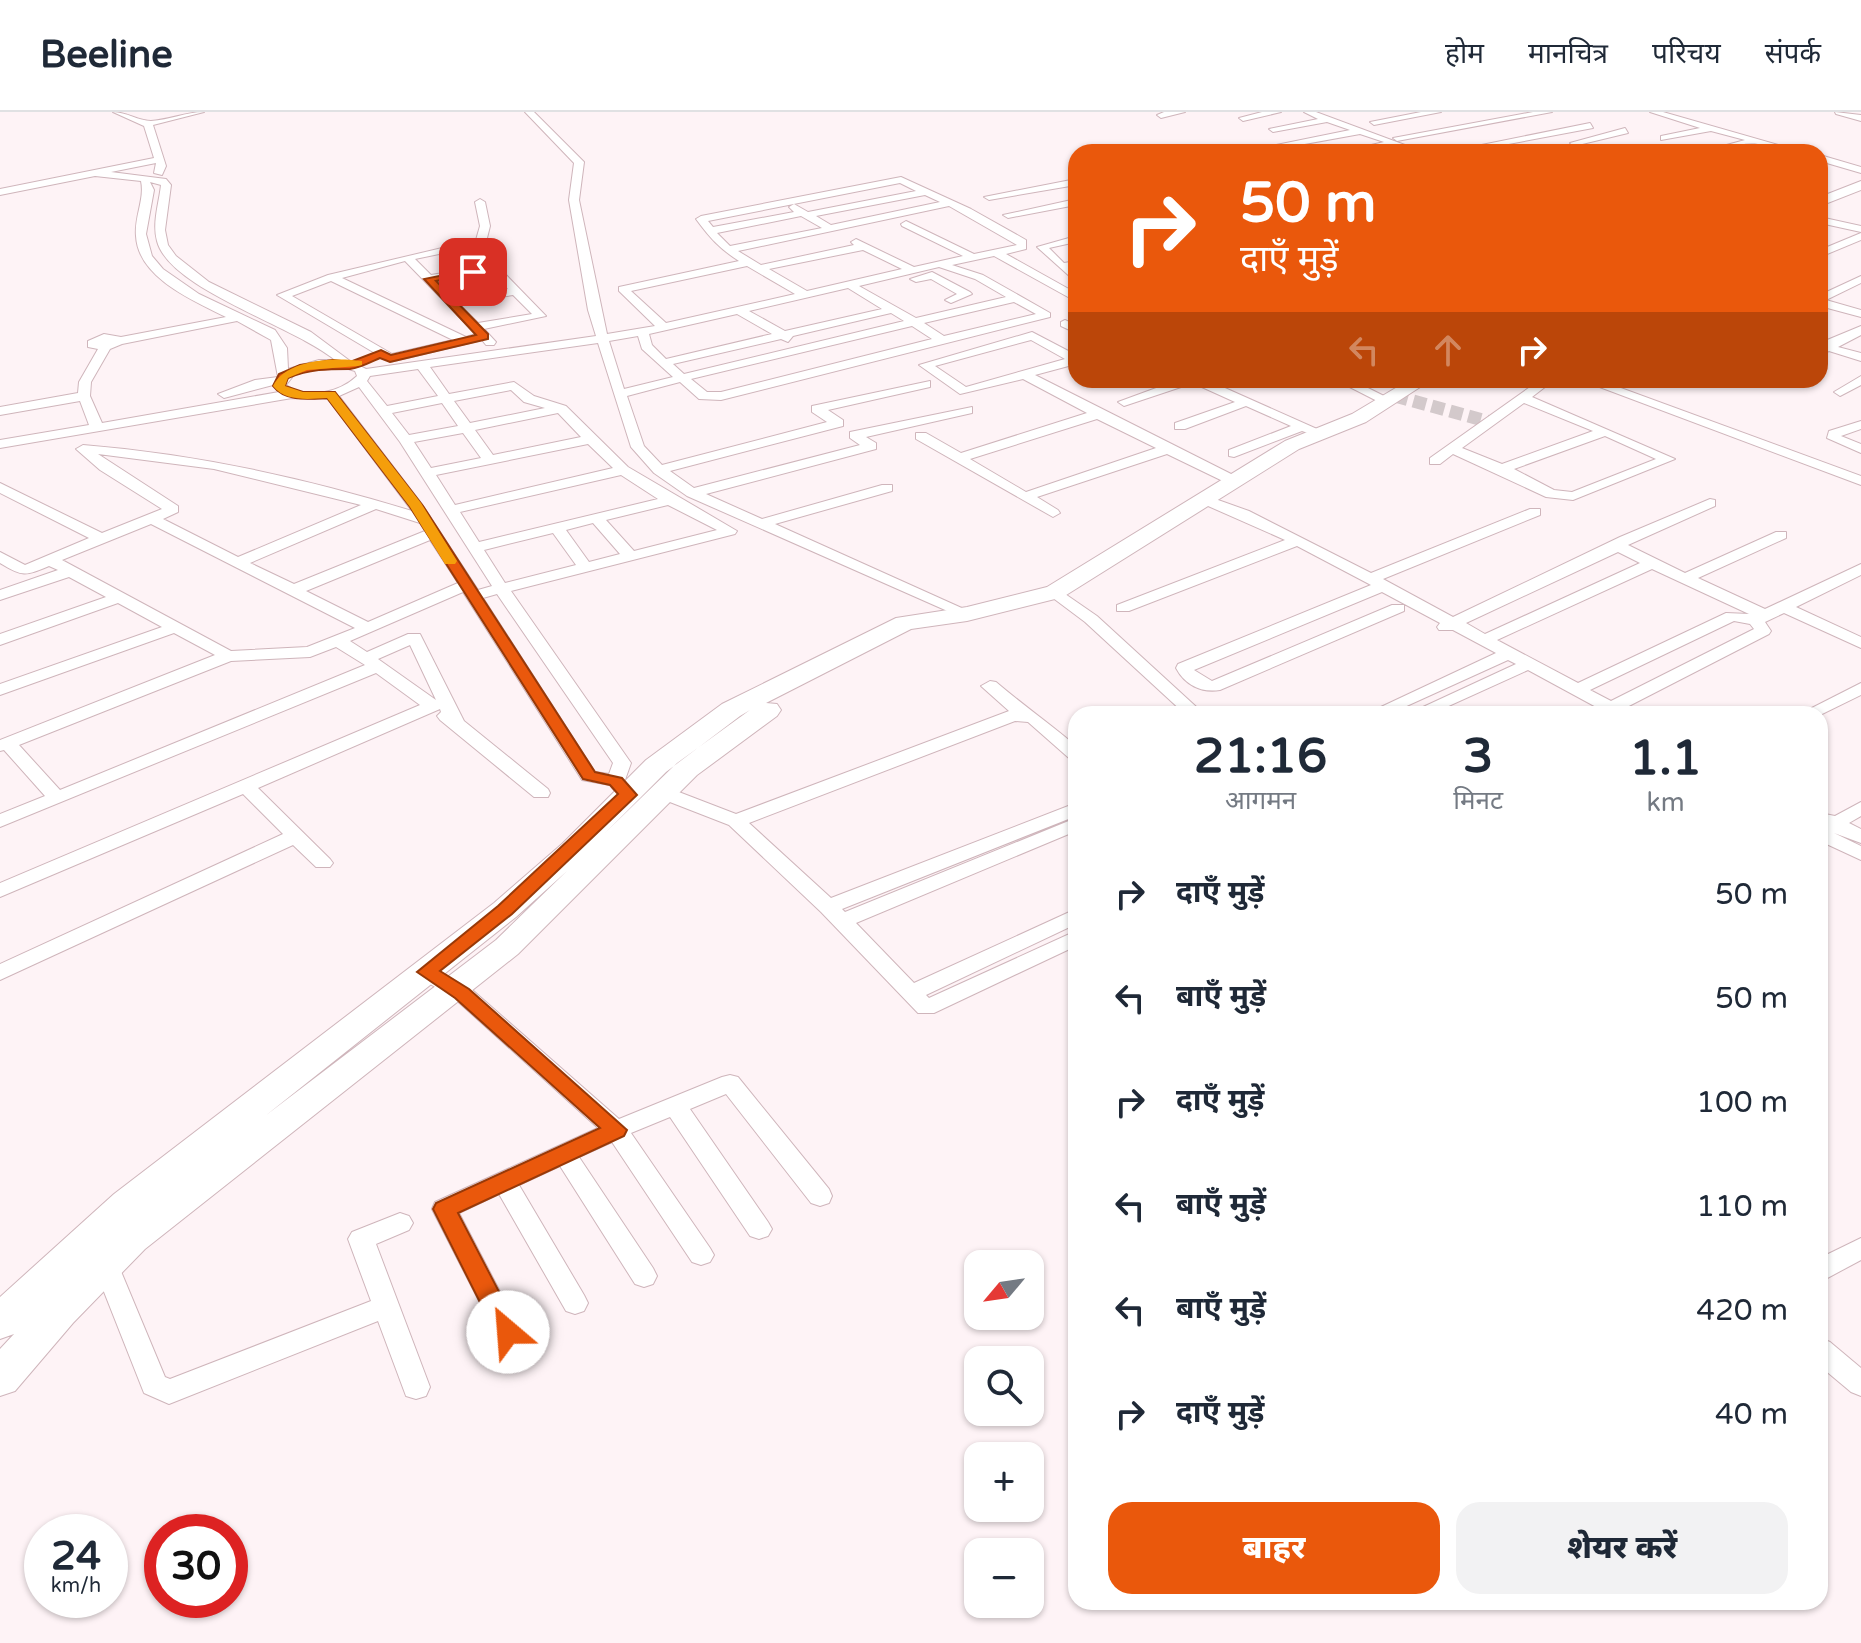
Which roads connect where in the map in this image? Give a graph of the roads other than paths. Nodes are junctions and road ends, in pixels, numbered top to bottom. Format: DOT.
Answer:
graph roads {
  1 [pos="117,112"];
  2 [pos="200,112"];
  3 [pos="529,112"];
  4 [pos="1181,112"];
  5 [pos="1277,112"];
  6 [pos="1308,112"];
  7 [pos="1437,112"];
  8 [pos="1548,112"];
  9 [pos="1656,112"];
  10 [pos="1839,112"];
  11 [pos="1161,115"];
  12 [pos="1643,116"];
  13 [pos="1372,117"];
  14 [pos="1243,118"];
  15 [pos="1861,118"];
  16 [pos="1630,119"];
  17 [pos="1329,120"];
  18 [pos="148,124"];
  19 [pos="1603,125"];
  20 [pos="1590,126"];
  21 [pos="1711,128"];
  22 [pos="1273,129"];
  23 [pos="1361,131"];
  24 [pos="1625,131"];
  25 [pos="1542,138"];
  26 [pos="1664,138"];
  27 [pos="1755,140"];
  28 [pos="1396,141"];
  29 [pos="1290,144"];
  30 [pos="1383,144"];
  31 [pos="1401,144"];
  32 [pos="1503,144"];
  33 [pos="1527,144"];
  34 [pos="1739,144"];
  35 [pos="1769,144"];
  36 [pos="159,160"];
  37 [pos="1828,160"];
  38 [pos="1861,170"];
  39 [pos="99,174"];
  40 [pos="1065,176"];
  41 [pos="149,178"];
  42 [pos="1068,178"];
  43 [pos="1068,183"];
  44 [pos="1861,188"];
  45 [pos="0,192"];
  46 [pos="926,192"];
  47 [pos="989,197"];
  48 [pos="783,201"];
  49 [pos="1828,201"];
  50 [pos="165,202"];
  51 [pos="480,202"];
  52 [pos="950,203"];
  53 [pos="1068,204"];
  54 [pos="967,211"];
  55 [pos="805,214"];
  56 [pos="1008,215"];
  57 [pos="160,217"];
  58 [pos="145,219"];
  59 [pos="1828,222"];
  60 [pos="906,224"];
  61 [pos="830,228"];
  62 [pos="1861,229"];
  63 [pos="161,231"];
  64 [pos="709,231"];
  65 [pos="1861,236"];
  66 [pos="847,237"];
  67 [pos="1068,241"];
  68 [pos="470,244"];
  69 [pos="866,246"];
  70 [pos="727,250"];
  71 [pos="1828,250"];
  72 [pos="995,252"];
  73 [pos="407,257"];
  74 [pos="973,257"];
  75 [pos="749,262"];
  76 [pos="940,264"];
  77 [pos="1068,266"];
  78 [pos="1062,267"];
  79 [pos="494,268"];
  80 [pos="763,270"];
  81 [pos="915,270"];
  82 [pos="1068,272"];
  83 [pos="932,275"];
  84 [pos="332,277"];
  85 [pos="429,279"];
  86 [pos="1861,279"];
  87 [pos="855,288"];
  88 [pos="518,291"];
  89 [pos="1068,293"];
  90 [pos="806,295"];
  91 [pos="1828,296"];
  92 [pos="1015,298"];
  93 [pos="238,300"];
  94 [pos="635,300"];
  95 [pos="452,302"];
  96 [pos="1828,303"];
  97 [pos="217,307"];
  98 [pos="968,309"];
  99 [pos="891,310"];
  100 [pos="744,313"];
  101 [pos="1861,314"];
  102 [pos="237,318"];
  103 [pos="914,322"];
  104 [pos="663,327"];
  105 [pos="996,328"];
  106 [pos="1861,330"];
  107 [pos="480,332"];
  108 [pos="644,336"];
  109 [pos="787,336"];
  110 [pos="602,339"];
  111 [pos="942,340"];
  112 [pos="466,341"];
  113 [pos="1828,345"];
  114 [pos="802,348"];
  115 [pos="1828,349"];
  116 [pos="381,354"];
  117 [pos="1068,356"];
  118 [pos="1861,357"];
  119 [pos="1068,362"];
  120 [pos="663,363"];
  121 [pos="503,367"];
  122 [pos="831,367"];
  123 [pos="424,368"];
  124 [pos="357,372"];
  125 [pos="1025,375"];
  126 [pos="682,378"];
  127 [pos="281,379"];
  128 [pos="1861,380"];
  129 [pos="926,384"];
  130 [pos="1169,388"];
  131 [pos="1213,388"];
  132 [pos="1360,388"];
  133 [pos="1409,388"];
  134 [pos="1537,388"];
  135 [pos="1608,388"];
  136 [pos="1840,392"];
  137 [pos="291,394"];
  138 [pos="331,394"];
  139 [pos="621,394"];
  140 [pos="84,396"];
  141 [pos="1523,398"];
  142 [pos="446,399"];
  143 [pos="1388,401"];
  144 [pos="1124,402"];
  145 [pos="1246,402"];
  146 [pos="561,409"];
  147 [pos="386,410"];
  148 [pos="967,410"];
  149 [pos="0,411"];
  150 [pos="1098,414"];
  151 [pos="96,423"];
  152 [pos="838,423"];
  153 [pos="1861,425"];
  154 [pos="1180,426"];
  155 [pos="466,428"];
  156 [pos="1311,429"];
  157 [pos="1605,431"];
  158 [pos="855,435"];
  159 [pos="921,436"];
  160 [pos="591,439"];
  161 [pos="406,440"];
  162 [pos="3,441"];
  163 [pos="83,449"];
  164 [pos="1168,449"];
  165 [pos="1452,449"];
  166 [pos="1861,449"];
  167 [pos="1234,453"];
  168 [pos="960,458"];
  169 [pos="489,460"];
  170 [pos="1435,461"];
  171 [pos="1502,469"];
  172 [pos="623,470"];
  173 [pos="659,470"];
  174 [pos="1861,470"];
  175 [pos="427,473"];
  176 [pos="1845,475"];
  177 [pos="1234,481"];
  178 [pos="1861,481"];
  179 [pos="0,487"];
  180 [pos="887,488"];
  181 [pos="692,493"];
  182 [pos="1024,497"];
  183 [pos="670,500"];
  184 [pos="1710,503"];
  185 [pos="376,504"];
  186 [pos="1213,504"];
  187 [pos="448,505"];
  188 [pos="1535,512"];
  189 [pos="1053,513"];
  190 [pos="597,518"];
  191 [pos="152,519"];
  192 [pos="425,519"];
  193 [pos="759,524"];
  194 [pos="556,527"];
  195 [pos="1781,535"];
  196 [pos="101,538"];
  197 [pos="1298,540"];
  198 [pos="1281,546"];
  199 [pos="1618,546"];
  200 [pos="477,547"];
  201 [pos="630,556"];
  202 [pos="1,558"];
  203 [pos="50,560"];
  204 [pos="239,562"];
  205 [pos="1652,563"];
  206 [pos="585,567"];
  207 [pos="1861,569"];
  208 [pos="71,571"];
  209 [pos="1686,578"];
  210 [pos="1375,585"];
  211 [pos="501,588"];
  212 [pos="296,589"];
  213 [pos="468,591"];
  214 [pos="1055,592"];
  215 [pos="0,595"];
  216 [pos="121,597"];
  217 [pos="1782,606"];
  218 [pos="1123,608"];
  219 [pos="1398,608"];
  220 [pos="952,617"];
  221 [pos="1761,618"];
  222 [pos="1446,627"];
  223 [pos="174,628"];
  224 [pos="368,628"];
  225 [pos="0,640"];
  226 [pos="1485,640"];
  227 [pos="338,641"];
  228 [pos="1861,643"];
  229 [pos="228,656"];
  230 [pos="372,662"];
  231 [pos="1511,662"];
  232 [pos="990,686"];
  233 [pos="1861,688"];
  234 [pos="0,690"];
  235 [pos="1577,690"];
  236 [pos="433,706"];
  237 [pos="1186,706"];
  238 [pos="1396,706"];
  239 [pos="1431,706"];
  240 [pos="1595,706"];
  241 [pos="1599,706"];
  242 [pos="1621,706"];
  243 [pos="1825,706"];
  244 [pos="1024,715"];
  245 [pos="456,724"];
  246 [pos="4,745"];
  247 [pos="1068,748"];
  248 [pos="246,786"];
  249 [pos="622,788"];
  250 [pos="541,793"];
  251 [pos="664,793"];
  252 [pos="57,797"];
  253 [pos="1861,808"];
  254 [pos="1068,812"];
  255 [pos="0,821"];
  256 [pos="736,821"];
  257 [pos="1828,822"];
  258 [pos="1828,825"];
  259 [pos="1068,827"];
  260 [pos="1828,827"];
  261 [pos="296,836"];
  262 [pos="1861,837"];
  263 [pos="1861,854"];
  264 [pos="323,863"];
  265 [pos="0,891"];
  266 [pos="835,914"];
  267 [pos="1068,920"];
  268 [pos="1068,942"];
  269 [pos="426,972"];
  270 [pos="0,973"];
  271 [pos="455,989"];
  272 [pos="911,993"];
  273 [pos="675,1106"];
  274 [pos="616,1130"];
  275 [pos="565,1155"];
  276 [pos="505,1183"];
  277 [pos="820,1196"];
  278 [pos="400,1223"];
  279 [pos="759,1229"];
  280 [pos="1861,1248"];
  281 [pos="701,1255"];
  282 [pos="106,1264"];
  283 [pos="1828,1267"];
  284 [pos="644,1276"];
  285 [pos="575,1303"];
  286 [pos="386,1306"];
  287 [pos="0,1322"];
  288 [pos="0,1329"];
  289 [pos="508,1332"];
  290 [pos="35,1338"];
  291 [pos="1828,1357"];
  292 [pos="0,1378"];
  293 [pos="1861,1384"];
  294 [pos="416,1387"];
  1 -- 18 [label="street"];
  2 -- 18 [label="street"];
  3 -- 110 [label="street"];
  4 -- 11 [label="street"];
  5 -- 14 [label="street"];
  6 -- 17 [label="street"];
  7 -- 13 [label="street"];
  8 -- 28 [label="street"];
  9 -- 12 [label="street"];
  9 -- 21 [label="street"];
  10 -- 15 [label="street"];
  13 -- 28 [label="street"];
  16 -- 19 [label="street"];
  17 -- 22 [label="street"];
  17 -- 23 [label="street"];
  18 -- 36 [label="street"];
  20 -- 25 [label="street"];
  21 -- 26 [label="street"];
  21 -- 27 [label="street"];
  23 -- 28 [label="street"];
  23 -- 29 [label="street"];
  24 -- 25 [label="street"];
  25 -- 32 [label="street"];
  25 -- 33 [label="street"];
  27 -- 34 [label="street"];
  27 -- 35 [label="street"];
  28 -- 30 [label="street"];
  28 -- 31 [label="street"];
  36 -- 39 [label="street"];
  36 -- 41 [label="street"];
  37 -- 38 [label="street"];
  39 -- 41 [label="street"];
  39 -- 45 [label="street"];
  40 -- 42 [label="street"];
  41 -- 50 [label="street"];
  41 -- 58 [label="street"];
  43 -- 47 [label="street"];
  44 -- 49 [label="street"];
  46 -- 48 [label="street"];
  46 -- 52 [label="street"];
  46 -- 55 [label="street"];
  48 -- 55 [label="street"];
  48 -- 64 [label="street"];
  50 -- 57 [label="street"];
  50 -- 58 [label="street"];
  51 -- 68 [label="street"];
  52 -- 54 [label="street"];
  52 -- 61 [label="street"];
  53 -- 56 [label="street"];
  54 -- 60 [label="street"];
  54 -- 72 [label="street"];
  55 -- 61 [label="street"];
  55 -- 64 [label="street"];
  57 -- 58 [label="street"];
  57 -- 63 [label="street"];
  58 -- 63 [label="street"];
  58 -- 97 [label="street"];
  59 -- 62 [label="street"];
  60 -- 66 [label="street"];
  60 -- 74 [label="street"];
  61 -- 66 [label="street"];
  61 -- 70 [label="street"];
  63 -- 93 [label="street"];
  64 -- 70 [label="street"];
  65 -- 71 [label="street"];
  66 -- 69 [label="street"];
  67 -- 78 [label="street"];
  68 -- 73 [label="street"];
  68 -- 79 [label="street"];
  69 -- 80 [label="street"];
  69 -- 81 [label="street"];
  70 -- 75 [label="street"];
  72 -- 74 [label="street"];
  72 -- 89 [label="street"];
  73 -- 84 [label="street"];
  73 -- 85 [label="street"];
  74 -- 76 [label="street"];
  75 -- 80 [label="street"];
  75 -- 94 [label="street"];
  76 -- 81 [label="street"];
  76 -- 92 [label="street"];
  77 -- 78 [label="street"];
  78 -- 82 [label="street"];
  79 -- 85 [label="street"];
  79 -- 88 [label="street"];
  80 -- 90 [label="street"];
  80 -- 94 [label="street"];
  81 -- 83 [label="street"];
  81 -- 87 [label="street"];
  83 -- 87 [label="street"];
  83 -- 98 [label="street"];
  84 -- 112 [label="street"];
  84 -- 116 [label="street"];
  85 -- 95 [label="street"];
  86 -- 91 [label="street"];
  87 -- 90 [label="street"];
  87 -- 99 [label="street"];
  87 -- 100 [label="street"];
  88 -- 95 [label="street"];
  88 -- 107 [label="street"];
  90 -- 100 [label="street"];
  92 -- 98 [label="street"];
  92 -- 105 [label="street"];
  93 -- 97 [label="street"];
  93 -- 124 [label="street"];
  94 -- 104 [label="street"];
  95 -- 107 [label="street"];
  96 -- 101 [label="street"];
  97 -- 102 [label="street"];
  98 -- 103 [label="street"];
  98 -- 105 [label="street"];
  99 -- 103 [label="street"];
  99 -- 109 [label="street"];
  100 -- 104 [label="street"];
  100 -- 108 [label="street"];
  100 -- 109 [label="street"];
  102 -- 127 [label="street"];
  102 -- 140 [label="street"];
  103 -- 111 [label="street"];
  103 -- 114 [label="street"];
  104 -- 108 [label="street"];
  105 -- 111 [label="street"];
  106 -- 113 [label="street"];
  107 -- 112 [label="street"];
  107 -- 121 [label="street"];
  108 -- 110 [label="street"];
  108 -- 120 [label="street"];
  109 -- 114 [label="street"];
  109 -- 120 [label="street"];
  110 -- 121 [label="street"];
  110 -- 139 [label="street"];
  111 -- 122 [label="street"];
  112 -- 116 [label="street"];
  114 -- 122 [label="street"];
  114 -- 126 [label="street"];
  115 -- 118 [label="street"];
  116 -- 124 [label="street"];
  117 -- 125 [label="street"];
  119 -- 125 [label="street"];
  120 -- 126 [label="street"];
  121 -- 123 [label="street"];
  121 -- 124 [label="street"];
  121 -- 142 [label="street"];
  121 -- 146 [label="street"];
  122 -- 126 [label="street"];
  123 -- 124 [label="street"];
  123 -- 142 [label="street"];
  124 -- 127 [label="street"];
  124 -- 138 [label="street"];
  124 -- 147 [label="street"];
  125 -- 150 [label="street"];
  126 -- 139 [label="street"];
  127 -- 137 [label="street"];
  127 -- 151 [label="street"];
  128 -- 136 [label="street"];
  129 -- 152 [label="street"];
  130 -- 144 [label="street"];
  131 -- 145 [label="street"];
  132 -- 143 [label="street"];
  133 -- 143 [label="street"];
  134 -- 141 [label="street"];
  135 -- 176 [label="street"];
  137 -- 138 [label="street"];
  137 -- 151 [label="street"];
  138 -- 192 [label="street"];
  139 -- 173 [label="street"];
  140 -- 149 [label="street"];
  140 -- 151 [label="street"];
  141 -- 157 [label="street"];
  141 -- 165 [label="street"];
  142 -- 147 [label="street"];
  142 -- 155 [label="street"];
  143 -- 156 [label="street"];
  145 -- 154 [label="street"];
  145 -- 156 [label="street"];
  146 -- 155 [label="street"];
  146 -- 160 [label="street"];
  147 -- 161 [label="street"];
  148 -- 158 [label="street"];
  150 -- 164 [label="street"];
  150 -- 168 [label="street"];
  151 -- 162 [label="street"];
  152 -- 158 [label="street"];
  152 -- 173 [label="street"];
  153 -- 166 [label="street"];
  155 -- 161 [label="street"];
  155 -- 169 [label="street"];
  156 -- 167 [label="street"];
  156 -- 177 [label="street"];
  157 -- 171 [label="street"];
  157 -- 171 [label="street"];
  158 -- 181 [label="street"];
  159 -- 168 [label="street"];
  160 -- 169 [label="street"];
  160 -- 172 [label="street"];
  161 -- 175 [label="street"];
  162 -- 163 [label="street"];
  163 -- 185 [label="street"];
  163 -- 191 [label="street"];
  164 -- 177 [label="street"];
  164 -- 182 [label="street"];
  165 -- 170 [label="street"];
  165 -- 171 [label="street"];
  168 -- 182 [label="street"];
  169 -- 175 [label="street"];
  172 -- 183 [label="street"];
  172 -- 187 [label="street"];
  173 -- 181 [label="street"];
  174 -- 176 [label="street"];
  175 -- 187 [label="street"];
  176 -- 178 [label="street"];
  177 -- 186 [label="street"];
  179 -- 196 [label="street"];
  180 -- 193 [label="street"];
  181 -- 193 [label="street"];
  182 -- 189 [label="street"];
  183 -- 190 [label="street"];
  183 -- 201 [label="street"];
  184 -- 199 [label="street"];
  185 -- 192 [label="street"];
  185 -- 204 [label="street"];
  186 -- 197 [label="street"];
  186 -- 198 [label="street"];
  186 -- 214 [label="street"];
  187 -- 192 [label="street"];
  187 -- 200 [label="street"];
  188 -- 210 [label="street"];
  190 -- 194 [label="street"];
  190 -- 201 [label="street"];
  191 -- 196 [label="street"];
  191 -- 204 [label="street"];
  192 -- 212 [label="street"];
  192 -- 213 [label="street"];
  193 -- 220 [label="street"];
  194 -- 200 [label="street"];
  194 -- 206 [label="street"];
  195 -- 209 [label="street"];
  196 -- 203 [label="street"];
  197 -- 198 [label="street"];
  197 -- 210 [label="street"];
  198 -- 210 [label="street"];
  198 -- 218 [label="street"];
  199 -- 205 [label="street"];
  199 -- 222 [label="street"];
  200 -- 211 [label="street"];
  201 -- 206 [label="street"];
  202 -- 203 [label="street"];
  203 -- 208 [label="street"];
  204 -- 212 [label="street"];
  205 -- 209 [label="street"];
  205 -- 226 [label="street"];
  206 -- 211 [label="street"];
  207 -- 217 [label="street"];
  208 -- 215 [label="street"];
  208 -- 216 [label="street"];
  209 -- 221 [label="street"];
  210 -- 219 [label="street"];
  210 -- 219 [label="street"];
  210 -- 222 [label="street"];
  211 -- 213 [label="street"];
  211 -- 249 [label="street"];
  212 -- 224 [label="street"];
  213 -- 224 [label="street"];
  213 -- 249 [label="street"];
  214 -- 220 [label="street"];
  214 -- 237 [label="street"];
  216 -- 223 [label="street"];
  216 -- 225 [label="street"];
  217 -- 221 [label="street"];
  217 -- 228 [label="street"];
  219 -- 222 [label="street"];
  220 -- 249 [label="street"];
  220 -- 251 [label="street"];
  221 -- 235 [label="street"];
  221 -- 242 [label="street"];
  222 -- 226 [label="street"];
  222 -- 231 [label="street"];
  223 -- 229 [label="street"];
  223 -- 234 [label="street"];
  224 -- 227 [label="street"];
  226 -- 231 [label="street"];
  227 -- 229 [label="street"];
  227 -- 230 [label="street"];
  229 -- 246 [label="street"];
  230 -- 236 [label="street"];
  230 -- 245 [label="street"];
  230 -- 252 [label="street"];
  231 -- 235 [label="street"];
  231 -- 238 [label="street"];
  231 -- 239 [label="street"];
  231 -- 240 [label="street"];
  232 -- 244 [label="street"];
  233 -- 243 [label="street"];
  235 -- 241 [label="street"];
  236 -- 245 [label="street"];
  236 -- 248 [label="street"];
  244 -- 247 [label="street"];
  244 -- 256 [label="street"];
  245 -- 250 [label="street"];
  246 -- 252 [label="street"];
  248 -- 261 [label="street"];
  248 -- 265 [label="street"];
  249 -- 269 [label="street"];
  251 -- 256 [label="street"];
  251 -- 271 [label="street"];
  252 -- 255 [label="street"];
  253 -- 257 [label="street"];
  254 -- 266 [label="street"];
  256 -- 266 [label="street"];
  258 -- 262 [label="street"];
  259 -- 266 [label="street"];
  260 -- 263 [label="street"];
  261 -- 264 [label="street"];
  261 -- 270 [label="street"];
  266 -- 272 [label="street"];
  267 -- 272 [label="street"];
  268 -- 272 [label="street"];
  269 -- 271 [label="street"];
  269 -- 287 [label="street"];
  271 -- 274 [label="street"];
  271 -- 282 [label="street"];
  273 -- 274 [label="street"];
  273 -- 277 [label="street"];
  273 -- 279 [label="street"];
  274 -- 275 [label="street"];
  274 -- 281 [label="street"];
  275 -- 276 [label="street"];
  275 -- 284 [label="street"];
  276 -- 285 [label="street"];
  276 -- 289 [label="street"];
  278 -- 286 [label="street"];
  280 -- 283 [label="street"];
  282 -- 286 [label="street"];
  282 -- 290 [label="street"];
  286 -- 294 [label="street"];
  288 -- 290 [label="street"];
  290 -- 292 [label="street"];
  291 -- 293 [label="street"];
}
